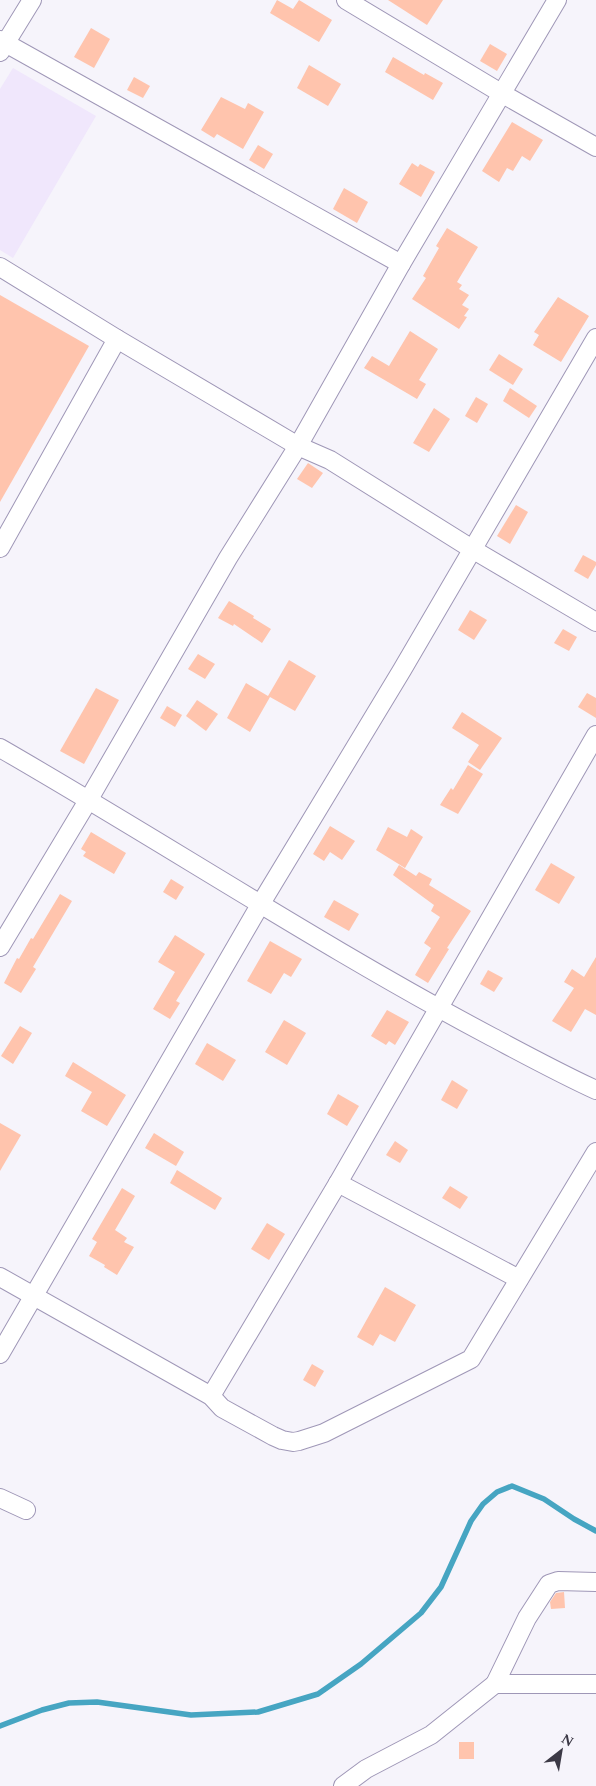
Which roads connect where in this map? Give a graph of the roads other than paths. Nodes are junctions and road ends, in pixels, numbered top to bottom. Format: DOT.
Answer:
graph roads {
  1 [pos="32,0"];
  2 [pos="346,0"];
  3 [pos="557,0"];
  4 [pos="2,45"];
  5 [pos="501,93"];
  6 [pos="596,147"];
  7 [pos="401,264"];
  8 [pos="0,267"];
  9 [pos="596,338"];
  10 [pos="117,340"];
  11 [pos="298,446"];
  12 [pos="0,548"];
  13 [pos="472,549"];
  14 [pos="596,622"];
  15 [pos="596,735"];
  16 [pos="0,748"];
  17 [pos="89,799"];
  18 [pos="260,905"];
  19 [pos="0,947"];
  20 [pos="438,1008"];
  21 [pos="596,1090"];
  22 [pos="596,1152"];
  23 [pos="338,1183"];
  24 [pos="0,1277"];
  25 [pos="519,1279"];
  26 [pos="33,1297"];
  27 [pos="0,1354"];
  28 [pos="211,1396"];
  29 [pos="0,1498"];
  30 [pos="26,1510"];
  31 [pos="596,1582"];
  32 [pos="494,1684"];
  33 [pos="596,1684"];
  34 [pos="343,1786"];
  1 -- 4 [label="street"];
  2 -- 5 [label="street"];
  3 -- 5 [label="street"];
  4 -- 7 [label="street"];
  5 -- 6 [label="street"];
  5 -- 7 [label="street"];
  7 -- 11 [label="street"];
  8 -- 10 [label="street"];
  9 -- 13 [label="street"];
  10 -- 11 [label="street"];
  10 -- 12 [label="street"];
  11 -- 13 [label="street"];
  11 -- 17 [label="street"];
  13 -- 14 [label="street"];
  13 -- 18 [label="street"];
  15 -- 20 [label="street"];
  16 -- 17 [label="street"];
  17 -- 18 [label="street"];
  17 -- 19 [label="street"];
  18 -- 20 [label="street"];
  18 -- 26 [label="street"];
  20 -- 21 [label="street"];
  20 -- 23 [label="street"];
  22 -- 25 [label="street"];
  23 -- 25 [label="street"];
  23 -- 28 [label="street"];
  24 -- 26 [label="street"];
  25 -- 28 [label="street"];
  26 -- 27 [label="street"];
  26 -- 28 [label="street"];
  29 -- 30 [label="street"];
  31 -- 32 [label="street"];
  32 -- 33 [label="street"];
  32 -- 34 [label="street"];
}
